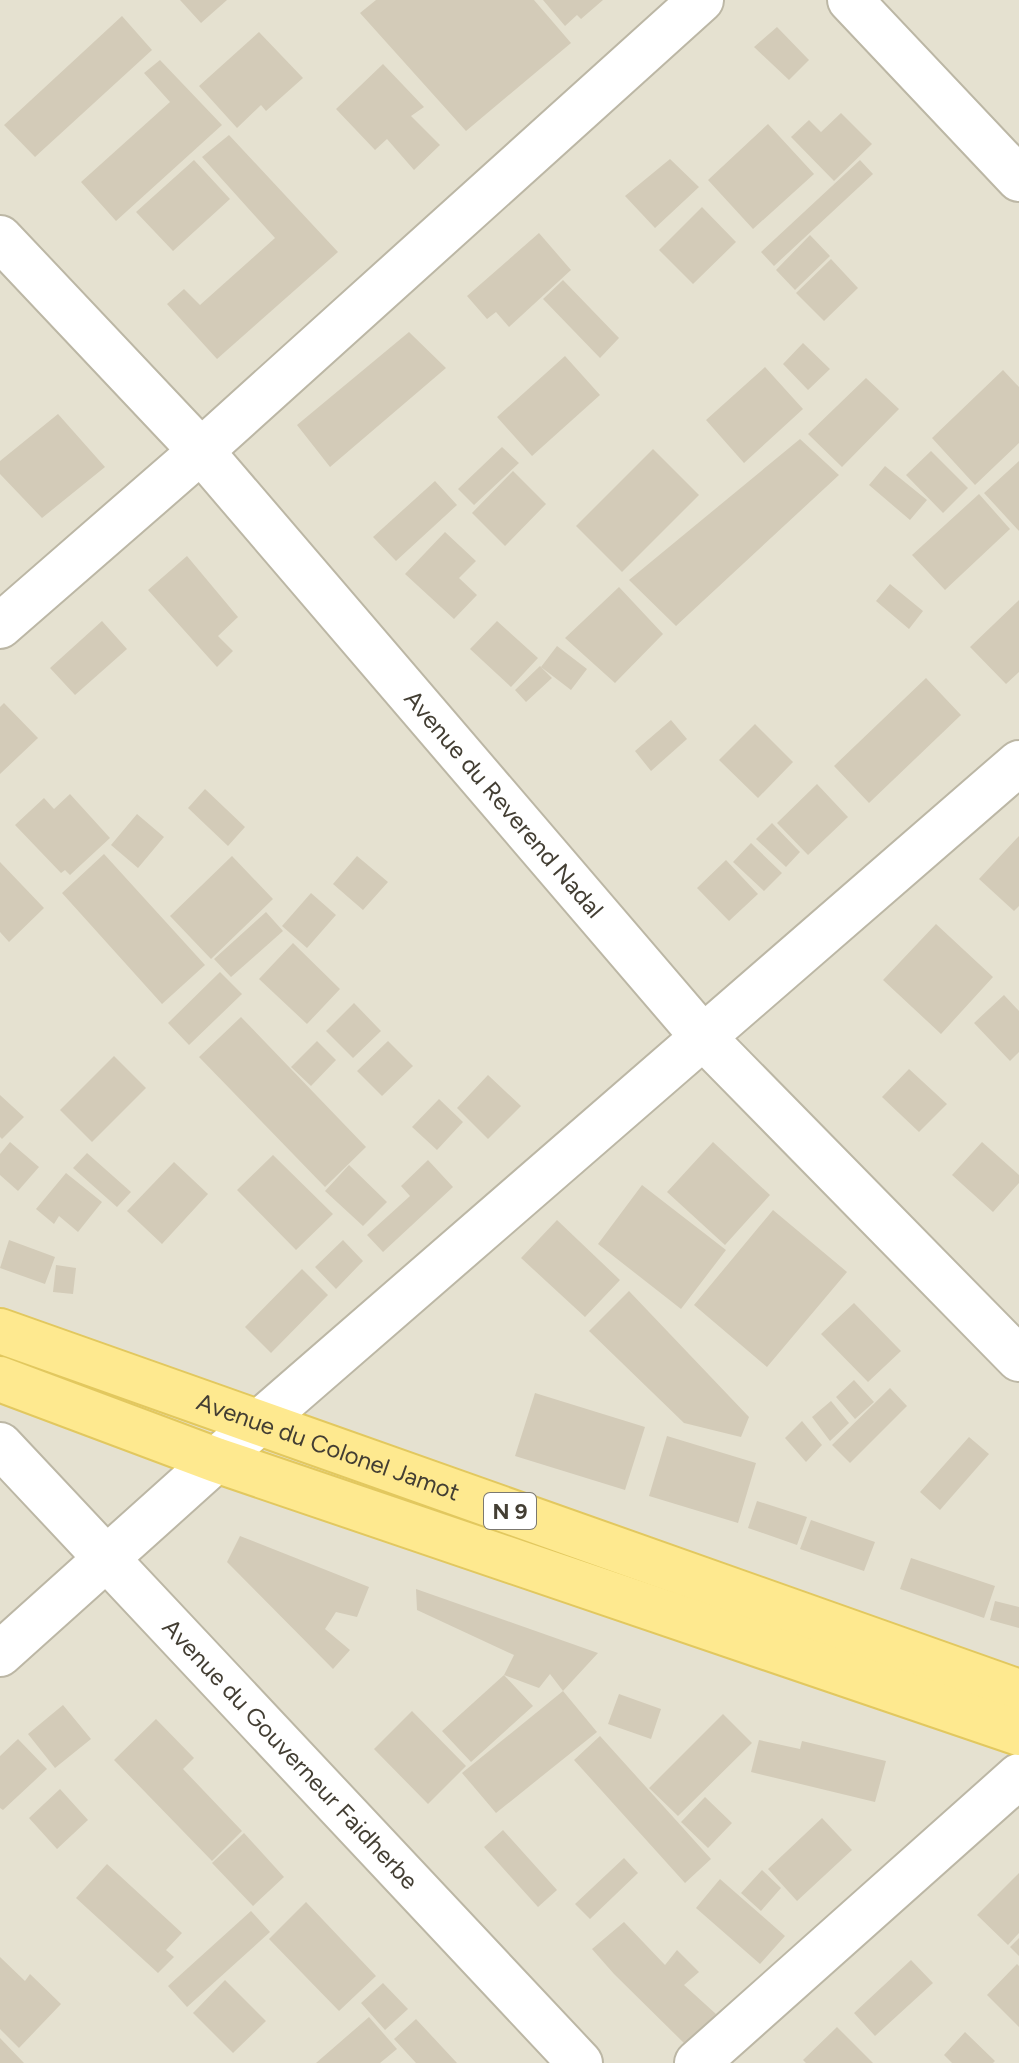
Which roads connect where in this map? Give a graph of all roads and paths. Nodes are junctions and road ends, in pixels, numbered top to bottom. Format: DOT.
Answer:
graph roads {
  1 [pos="701,0"];
  2 [pos="850,0"];
  3 [pos="1019,179"];
  4 [pos="0,238"];
  5 [pos="201,451"];
  6 [pos="0,626"];
  7 [pos="1019,763"];
  8 [pos="703,1037"];
  9 [pos="0,1331"];
  10 [pos="1019,1359"];
  11 [pos="0,1379"];
  12 [pos="260,1422"];
  13 [pos="0,1445"];
  14 [pos="216,1460"];
  15 [pos="108,1558"];
  16 [pos="0,1654"];
  17 [pos="1019,1692"];
  18 [pos="1019,1733"];
  19 [pos="1019,1776"];
  20 [pos="580,2063"];
  21 [pos="697,2063"];
  1 -- 5 [label="street"];
  2 -- 3 [label="street"];
  4 -- 5 [label="street, Avenue du Reverend Nadal"];
  5 -- 6 [label="street"];
  5 -- 8 [label="street, Avenue du Reverend Nadal"];
  7 -- 8 [label="street"];
  8 -- 10 [label="street, Avenue du Reverend Nadal"];
  8 -- 12 [label="street"];
  9 -- 12 [label="main road, Avenue du Colonel Jamot / N 9"];
  11 -- 14 [label="main road, Avenue du Colonel Jamot / N 9"];
  12 -- 14 [label="street"];
  12 -- 17 [label="main road, Avenue du Colonel Jamot / N 9"];
  13 -- 15 [label="street, Avenue du Gouverneur Faidherbe"];
  14 -- 15 [label="street"];
  14 -- 18 [label="main road, Avenue du Colonel Jamot / N 9"];
  15 -- 16 [label="street"];
  15 -- 20 [label="street, Avenue du Gouverneur Faidherbe"];
  19 -- 21 [label="street"];
}
